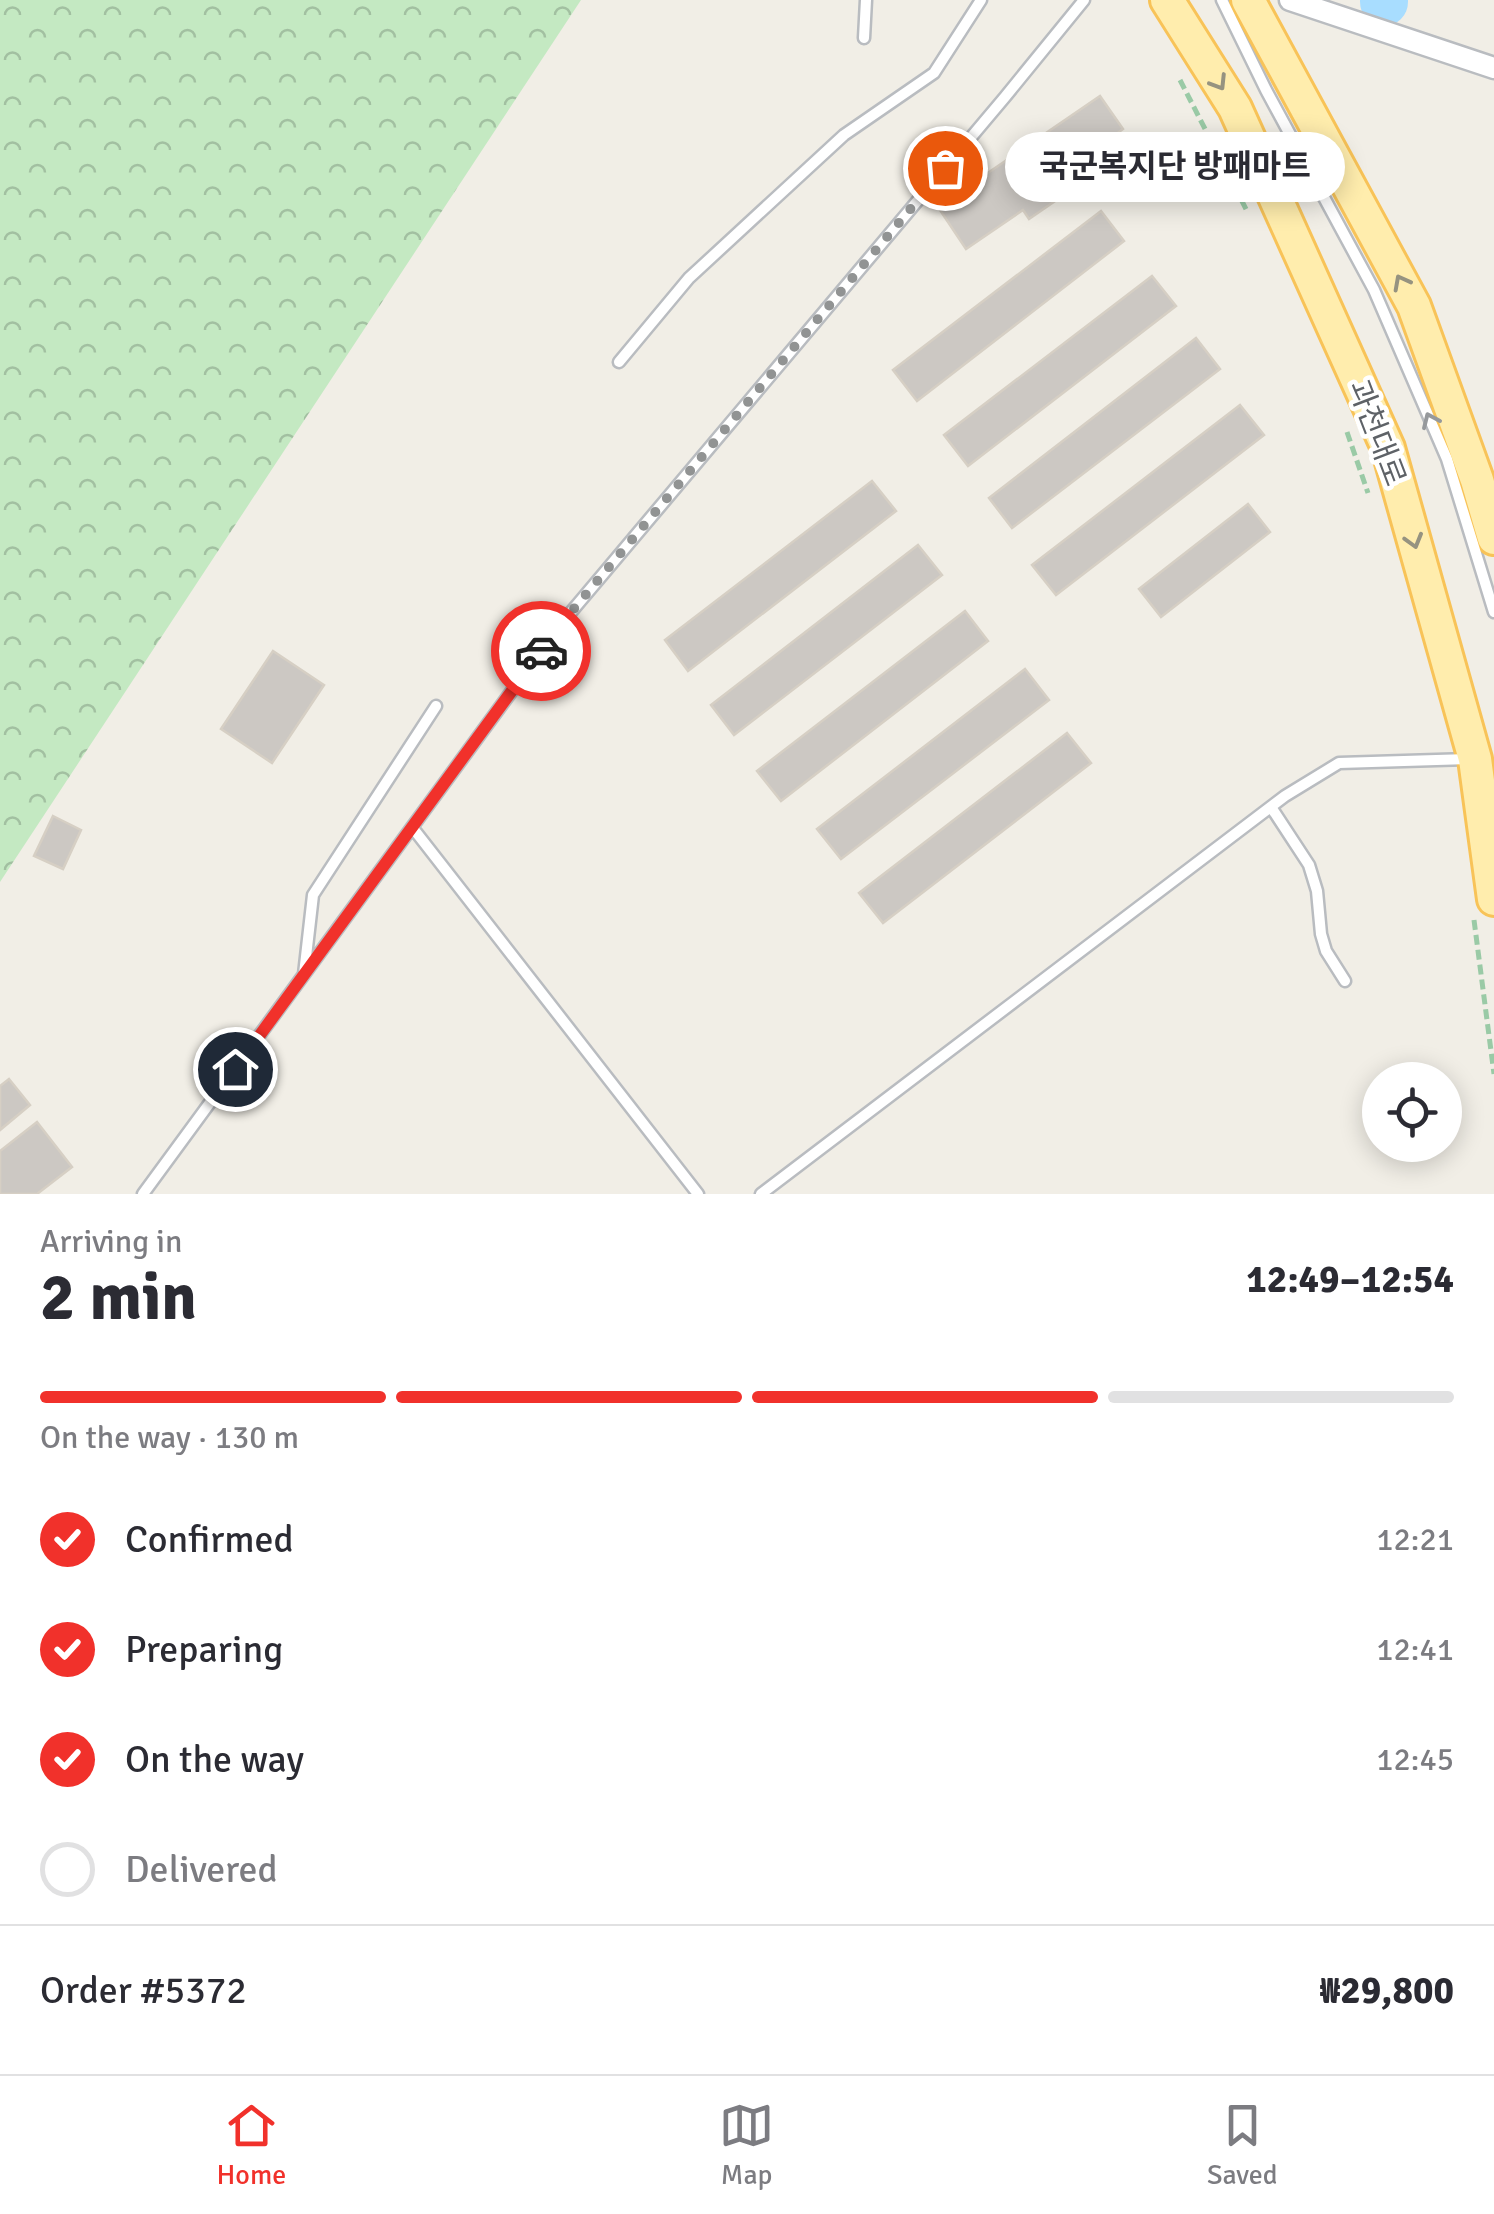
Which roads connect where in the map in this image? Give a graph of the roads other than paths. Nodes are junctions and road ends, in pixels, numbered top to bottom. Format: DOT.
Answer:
graph roads {
  1 [pos="866,0"];
  2 [pos="981,0"];
  3 [pos="1084,0"];
  4 [pos="1167,0"];
  5 [pos="1222,0"];
  6 [pos="1248,0"];
  7 [pos="1290,0"];
  8 [pos="864,38"];
  9 [pos="1494,68"];
  10 [pos="618,362"];
  11 [pos="1494,538"];
  12 [pos="1494,612"];
  13 [pos="436,706"];
  14 [pos="1485,759"];
  15 [pos="1271,807"];
  16 [pos="412,827"];
  17 [pos="1484,908"];
  18 [pos="304,975"];
  19 [pos="1345,981"];
  20 [pos="143,1194"];
  21 [pos="698,1194"];
  22 [pos="761,1194"];
  1 -- 8 [label="lane"];
  2 -- 10 [label="lane"];
  3 -- 16 [label="lane"];
  4 -- 14 [label="main road, 과천대로, one-way"];
  12 -- 5 [label="lane, one-way"];
  11 -- 6 [label="main road, one-way"];
  7 -- 9 [label="street"];
  13 -- 18 [label="lane"];
  14 -- 15 [label="lane"];
  14 -- 17 [label="main road, 과천대로"];
  15 -- 19 [label="lane"];
  15 -- 22 [label="lane"];
  16 -- 18 [label="lane"];
  16 -- 21 [label="lane"];
  18 -- 20 [label="lane"];
}
